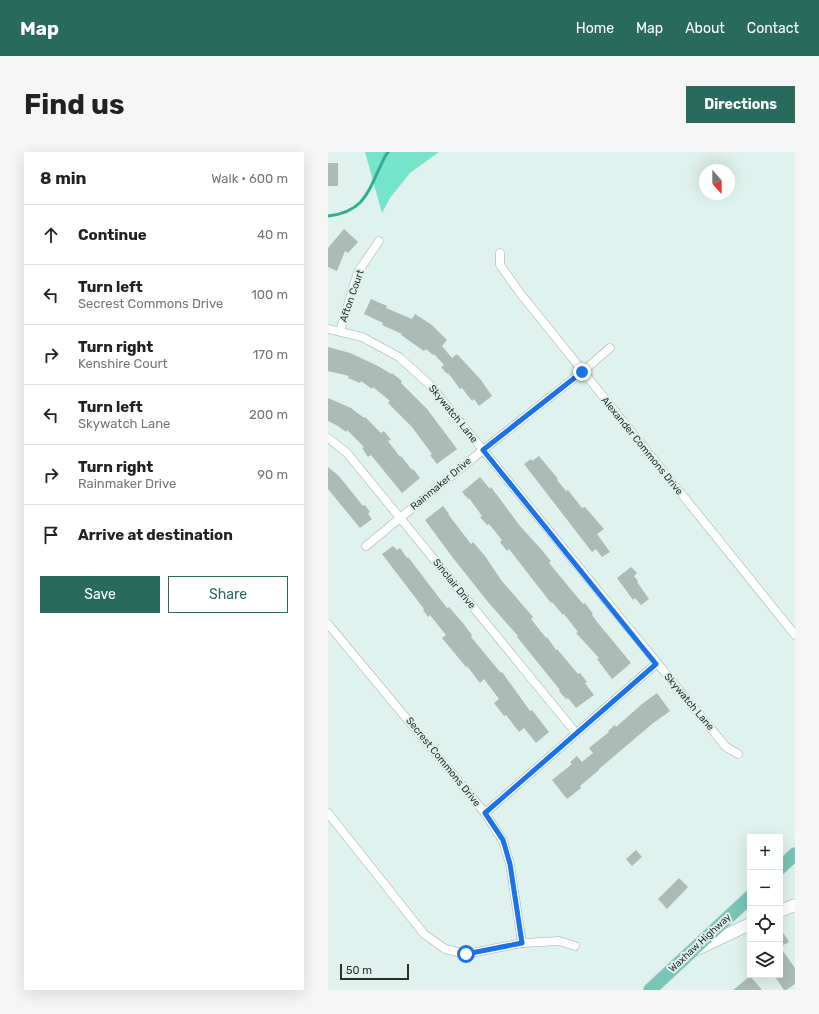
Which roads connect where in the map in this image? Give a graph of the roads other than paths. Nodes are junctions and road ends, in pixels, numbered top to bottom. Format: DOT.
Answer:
graph roads {
  1 [pos="379,241"];
  2 [pos="500,253"];
  3 [pos="328,329"];
  4 [pos="340,331"];
  5 [pos="610,348"];
  6 [pos="582,372"];
  7 [pos="328,438"];
  8 [pos="483,450"];
  9 [pos="400,518"];
  10 [pos="366,546"];
  11 [pos="328,624"];
  12 [pos="795,634"];
  13 [pos="656,664"];
  14 [pos="576,733"];
  15 [pos="738,754"];
  16 [pos="328,812"];
  17 [pos="485,813"];
  18 [pos="795,854"];
  19 [pos="783,865"];
  20 [pos="747,900"];
  21 [pos="795,905"];
  22 [pos="783,910"];
  23 [pos="747,925"];
  24 [pos="522,943"];
  25 [pos="575,946"];
  26 [pos="693,951"];
  27 [pos="650,990"];
  1 -- 4 [label="street, Afton Court"];
  2 -- 6 [label="street, Alexander Commons Drive"];
  3 -- 4 [label="street, Skywatch Lane"];
  4 -- 8 [label="street, Skywatch Lane"];
  5 -- 6 [label="street, Rainmaker Drive"];
  6 -- 8 [label="street, Rainmaker Drive"];
  6 -- 12 [label="street, Alexander Commons Drive"];
  7 -- 9 [label="street, Sinclair Drive"];
  8 -- 9 [label="street, Rainmaker Drive"];
  8 -- 13 [label="street, Skywatch Lane"];
  9 -- 10 [label="street, Rainmaker Drive"];
  9 -- 14 [label="street, Sinclair Drive"];
  11 -- 17 [label="street, Secrest Commons Drive"];
  13 -- 14 [label="street"];
  13 -- 15 [label="street, Skywatch Lane"];
  14 -- 17 [label="street"];
  16 -- 24 [label="street"];
  17 -- 24 [label="street, Secrest Commons Drive"];
  18 -- 19 [label="main road"];
  20 -- 26 [label="main road, Waxhaw Highway"];
  21 -- 22 [label="main road"];
  23 -- 26 [label="main road"];
  24 -- 25 [label="street"];
  26 -- 27 [label="main road, Waxhaw Highway"];
}
